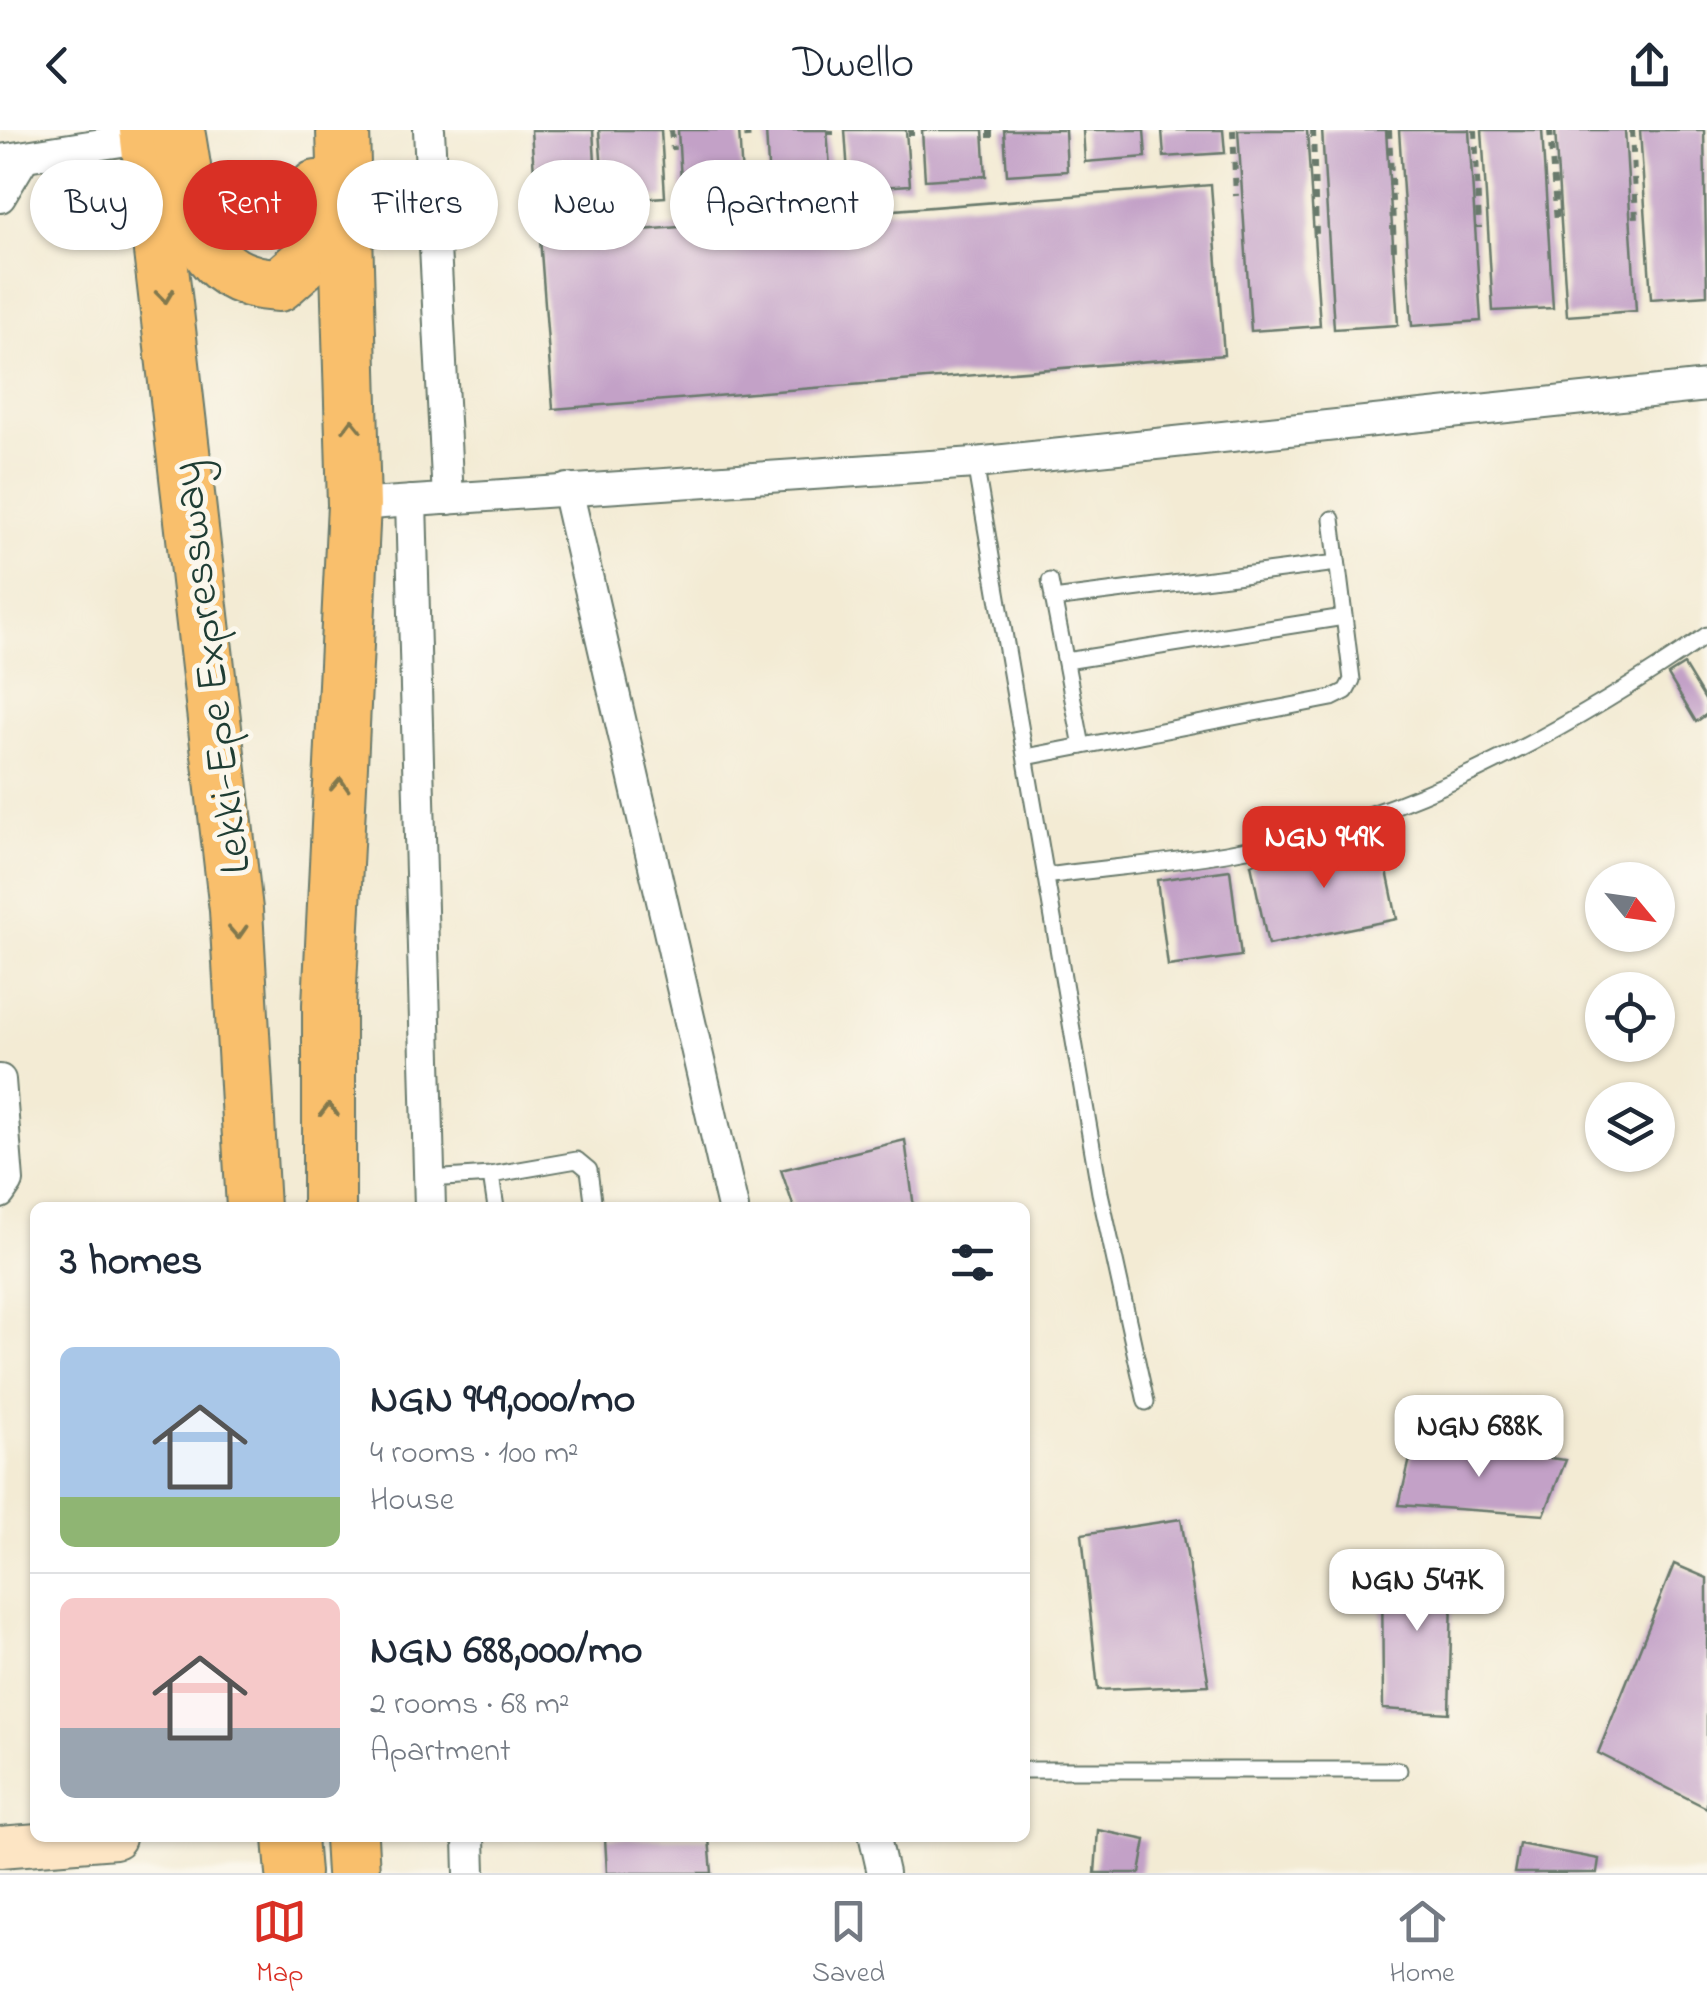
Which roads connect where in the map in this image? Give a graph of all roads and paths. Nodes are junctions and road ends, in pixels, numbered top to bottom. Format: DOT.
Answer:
graph roads {
  1 [pos="312,130"];
  2 [pos="343,130"];
  3 [pos="429,130"];
  4 [pos="671,130"];
  5 [pos="747,130"];
  6 [pos="1233,130"];
  7 [pos="1313,130"];
  8 [pos="1389,130"];
  9 [pos="1475,130"];
  10 [pos="1550,130"];
  11 [pos="1632,130"];
  12 [pos="157,132"];
  13 [pos="748,145"];
  14 [pos="673,150"];
  15 [pos="12,158"];
  16 [pos="1236,196"];
  17 [pos="0,197"];
  18 [pos="1636,221"];
  19 [pos="1557,224"];
  20 [pos="1479,228"];
  21 [pos="1316,234"];
  22 [pos="1394,250"];
  23 [pos="1707,386"];
  24 [pos="976,463"];
  25 [pos="567,489"];
  26 [pos="448,499"];
  27 [pos="411,501"];
  28 [pos="354,505"];
  29 [pos="1332,519"];
  30 [pos="1338,563"];
  31 [pos="1050,581"];
  32 [pos="1054,599"];
  33 [pos="1344,617"];
  34 [pos="1707,635"];
  35 [pos="1066,661"];
  36 [pos="1082,746"];
  37 [pos="1026,757"];
  38 [pos="1046,876"];
  39 [pos="0,1080"];
  40 [pos="491,1175"];
  41 [pos="0,1193"];
  42 [pos="429,1193"];
  43 [pos="253,1202"];
  44 [pos="329,1202"];
  45 [pos="495,1202"];
  46 [pos="593,1202"];
  47 [pos="731,1202"];
  48 [pos="1146,1402"];
  49 [pos="1030,1770"];
  50 [pos="1399,1770"];
  51 [pos="106,1842"];
  52 [pos="290,1842"];
  53 [pos="352,1842"];
  54 [pos="469,1842"];
  55 [pos="875,1842"];
  56 [pos="0,1847"];
  57 [pos="72,1858"];
  58 [pos="293,1873"];
  59 [pos="353,1873"];
  60 [pos="470,1873"];
  61 [pos="882,1873"];
  1 -- 12 [label="highway"];
  28 -- 2 [label="highway, one-way"];
  3 -- 26 [label="street"];
  4 -- 14 [label="path"];
  5 -- 13 [label="path"];
  6 -- 16 [label="path"];
  7 -- 21 [label="path"];
  8 -- 22 [label="path"];
  9 -- 20 [label="path"];
  10 -- 19 [label="path"];
  11 -- 18 [label="path"];
  12 -- 15 [label="street"];
  12 -- 43 [label="highway, Lekki-Epe Expressway, one-way"];
  15 -- 17 [label="street"];
  23 -- 24 [label="street"];
  24 -- 25 [label="street"];
  24 -- 37 [label="lane"];
  25 -- 26 [label="street"];
  25 -- 47 [label="street"];
  26 -- 27 [label="street"];
  27 -- 28 [label="street"];
  27 -- 42 [label="street"];
  44 -- 28 [label="highway, one-way"];
  29 -- 30 [label="lane"];
  30 -- 32 [label="lane"];
  30 -- 33 [label="lane"];
  31 -- 32 [label="lane"];
  32 -- 35 [label="lane"];
  33 -- 35 [label="lane"];
  33 -- 36 [label="lane"];
  34 -- 38 [label="lane"];
  35 -- 36 [label="lane"];
  36 -- 37 [label="lane"];
  37 -- 38 [label="lane"];
  38 -- 48 [label="lane"];
  39 -- 41 [label="street"];
  40 -- 42 [label="lane"];
  40 -- 45 [label="lane"];
  40 -- 46 [label="lane"];
  49 -- 50 [label="lane"];
  51 -- 57 [label="street"];
  52 -- 58 [label="highway"];
  53 -- 59 [label="highway"];
  54 -- 60 [label="street"];
  55 -- 61 [label="street"];
  56 -- 57 [label="street"];
}
